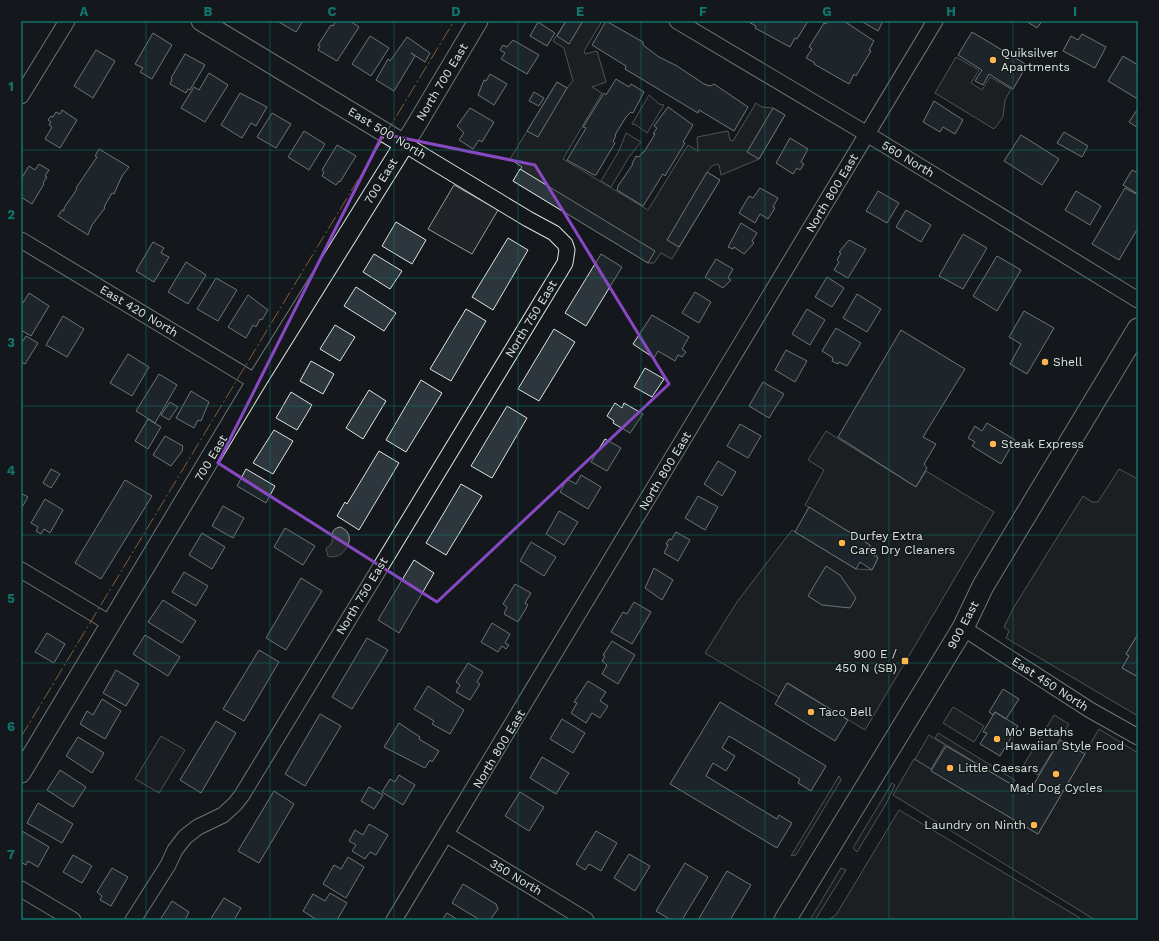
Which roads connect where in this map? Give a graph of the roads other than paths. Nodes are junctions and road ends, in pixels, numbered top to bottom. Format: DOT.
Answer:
graph roads {
  1 [pos="67,21"];
  2 [pos="201,21"];
  3 [pos="478,21"];
  4 [pos="677,21"];
  5 [pos="935,21"];
  6 [pos="21,96"];
  7 [pos="867,134"];
  8 [pos="404,144"];
  9 [pos="21,240"];
  10 [pos="567,250"];
  11 [pos="1138,300"];
  12 [pos="1138,329"];
  13 [pos="256,382"];
  14 [pos="21,570"];
  15 [pos="111,624"];
  16 [pos="963,628"];
  17 [pos="1138,737"];
  18 [pos="21,773"];
  19 [pos="447,835"];
  20 [pos="21,889"];
  21 [pos="73,920"];
  22 [pos="133,920"];
  23 [pos="394,920"];
  24 [pos="586,920"];
  25 [pos="785,920"];
  1 -- 6 [label="street"];
  2 -- 8 [label="street, East 500 North"];
  3 -- 8 [label="street, North 700 East"];
  4 -- 7 [label="street, 560 North"];
  5 -- 7 [label="street, North 800 East"];
  7 -- 11 [label="street, 560 North"];
  7 -- 19 [label="street, North 800 East"];
  8 -- 10 [label="street, East 500 North"];
  8 -- 13 [label="street, 700 East"];
  9 -- 13 [label="street, East 420 North"];
  10 -- 22 [label="street, North 750 East"];
  12 -- 16 [label="main road, 900 East"];
  13 -- 15 [label="street, 700 East"];
  14 -- 15 [label="street"];
  15 -- 18 [label="street, 700 East"];
  16 -- 17 [label="street, East 450 North"];
  16 -- 25 [label="main road, 900 East"];
  19 -- 23 [label="street, North 800 East"];
  19 -- 24 [label="street, 350 North"];
  20 -- 21 [label="street"];
}
